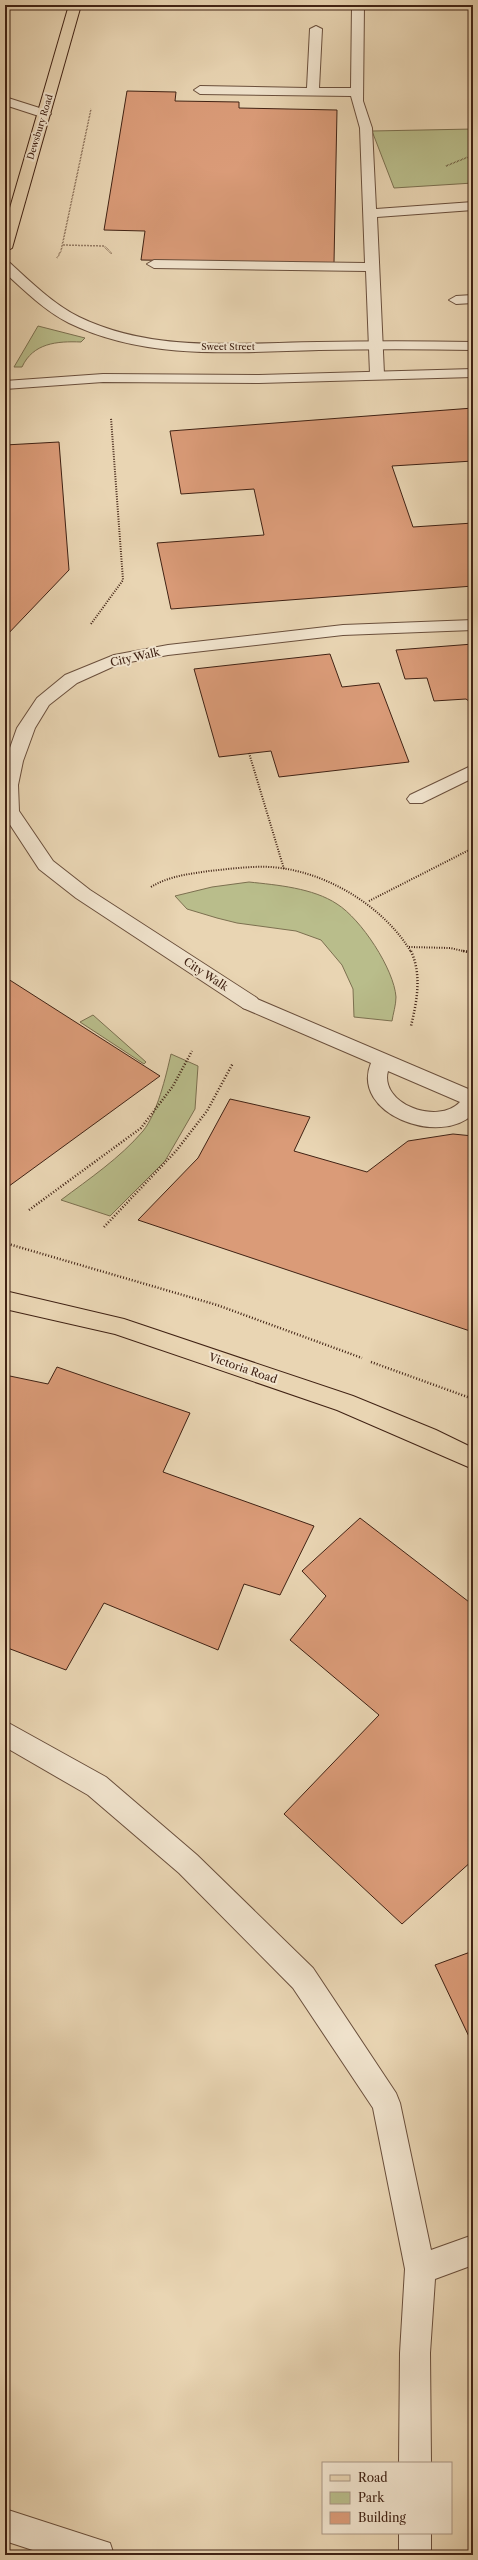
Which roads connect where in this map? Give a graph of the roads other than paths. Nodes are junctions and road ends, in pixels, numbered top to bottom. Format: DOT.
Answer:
graph roads {
  1 [pos="75,5"];
  2 [pos="358,5"];
  3 [pos="316,29"];
  4 [pos="200,90"];
  5 [pos="313,92"];
  6 [pos="358,92"];
  7 [pos="5,101"];
  8 [pos="45,114"];
  9 [pos="473,206"];
  10 [pos="370,213"];
  11 [pos="5,248"];
  12 [pos="154,264"];
  13 [pos="5,266"];
  14 [pos="372,267"];
  15 [pos="473,299"];
  16 [pos="456,300"];
  17 [pos="376,344"];
  18 [pos="473,346"];
  19 [pos="473,373"];
  20 [pos="377,374"];
  21 [pos="5,384"];
  22 [pos="473,625"];
  23 [pos="473,771"];
  24 [pos="7,785"];
  25 [pos="416,799"];
  26 [pos="389,1063"];
  27 [pos="473,1101"];
  28 [pos="5,1300"];
  29 [pos="473,1460"];
  30 [pos="5,1733"];
  31 [pos="473,2250"];
  32 [pos="420,2269"];
  33 [pos="415,2462"];
  34 [pos="5,2525"];
  35 [pos="415,2534"];
  36 [pos="98,2555"];
  37 [pos="414,2555"];
  1 -- 8 [label="main road, Dewsbury Road"];
  2 -- 6 [label="street"];
  3 -- 5 [label="street"];
  4 -- 5 [label="street"];
  5 -- 6 [label="street"];
  6 -- 10 [label="street"];
  7 -- 8 [label="street"];
  8 -- 11 [label="main road, Dewsbury Road"];
  9 -- 10 [label="street"];
  10 -- 14 [label="street"];
  12 -- 14 [label="street"];
  13 -- 17 [label="street, Sweet Street"];
  14 -- 17 [label="street"];
  15 -- 16 [label="street"];
  17 -- 18 [label="street, Sweet Street"];
  17 -- 20 [label="street"];
  19 -- 20 [label="street"];
  20 -- 21 [label="street"];
  22 -- 24 [label="street, City Walk"];
  23 -- 25 [label="street"];
  24 -- 26 [label="street, City Walk"];
  26 -- 27 [label="street, City Walk"];
  26 -- 27 [label="street"];
  28 -- 29 [label="main road, Victoria Road"];
  30 -- 32 [label="street"];
  31 -- 32 [label="street"];
  32 -- 33 [label="street"];
  34 -- 36 [label="street"];
  35 -- 37 [label="street"];
}
